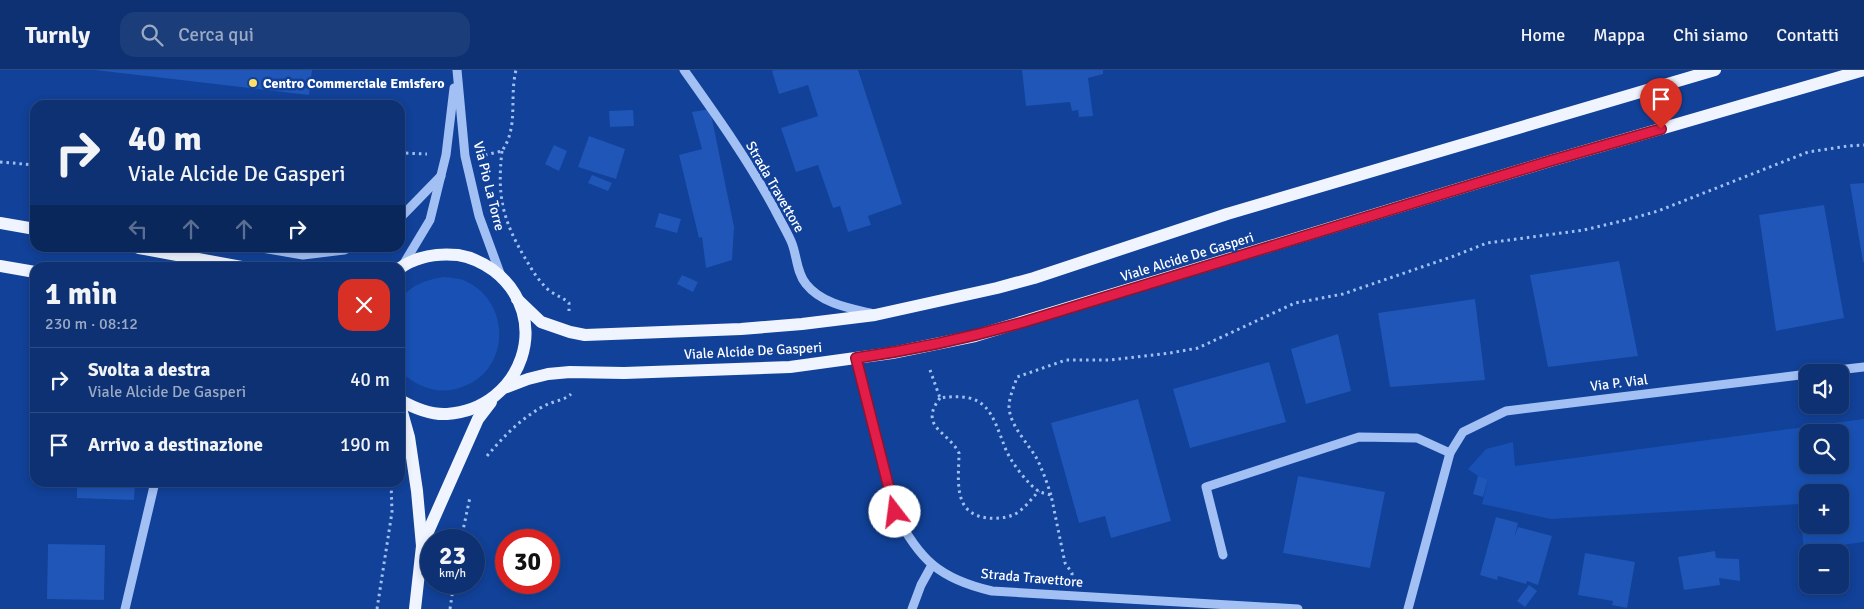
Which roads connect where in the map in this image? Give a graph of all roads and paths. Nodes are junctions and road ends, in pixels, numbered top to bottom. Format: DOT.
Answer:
graph roads {
  1 [pos="457,70"];
  2 [pos="516,70"];
  3 [pos="684,70"];
  4 [pos="1715,70"];
  5 [pos="1864,70"];
  6 [pos="1864,145"];
  7 [pos="502,152"];
  8 [pos="405,153"];
  9 [pos="428,154"];
  10 [pos="484,155"];
  11 [pos="0,162"];
  12 [pos="30,165"];
  13 [pos="442,176"];
  14 [pos="405,213"];
  15 [pos="0,222"];
  16 [pos="30,228"];
  17 [pos="161,252"];
  18 [pos="285,252"];
  19 [pos="328,252"];
  20 [pos="215,262"];
  21 [pos="404,262"];
  22 [pos="405,265"];
  23 [pos="0,266"];
  24 [pos="30,271"];
  25 [pos="501,277"];
  26 [pos="517,299"];
  27 [pos="875,314"];
  28 [pos="569,317"];
  29 [pos="856,358"];
  30 [pos="1864,367"];
  31 [pos="1849,369"];
  32 [pos="930,370"];
  33 [pos="1799,375"];
  34 [pos="504,388"];
  35 [pos="571,390"];
  36 [pos="493,398"];
  37 [pos="940,398"];
  38 [pos="405,402"];
  39 [pos="405,423"];
  40 [pos="1450,452"];
  41 [pos="481,456"];
  42 [pos="487,456"];
  43 [pos="484,463"];
  44 [pos="154,487"];
  45 [pos="391,487"];
  46 [pos="1039,491"];
  47 [pos="471,494"];
  48 [pos="1051,496"];
  49 [pos="420,529"];
  50 [pos="429,529"];
  51 [pos="463,529"];
  52 [pos="1223,556"];
  53 [pos="420,564"];
  54 [pos="932,566"];
  55 [pos="1072,573"];
  56 [pos="452,594"];
  57 [pos="1260,607"];
  58 [pos="125,609"];
  59 [pos="377,609"];
  60 [pos="415,609"];
  61 [pos="450,609"];
  62 [pos="912,609"];
  63 [pos="1298,609"];
  64 [pos="1408,609"];
  1 -- 13 [label="street, Via Pio La Torre"];
  1 -- 25 [label="street, Via Pio La Torre"];
  2 -- 7 [label="path"];
  3 -- 27 [label="street, Strada Travettore"];
  4 -- 27 [label="main road, Viale Alcide De Gasperi"];
  5 -- 29 [label="main road, Viale Alcide De Gasperi"];
  6 -- 48 [label="path"];
  7 -- 10 [label="path"];
  7 -- 28 [label="path"];
  8 -- 9 [label="path"];
  11 -- 12 [label="path"];
  13 -- 14 [label="street"];
  13 -- 21 [label="street, Via Pio La Torre"];
  15 -- 16 [label="main road"];
  17 -- 20 [label="main road"];
  18 -- 19 [label="street"];
  22 -- 25 [label="main road, Viale Alcide De Gasperi"];
  23 -- 24 [label="main road"];
  25 -- 26 [label="main road, Viale Alcide De Gasperi"];
  26 -- 27 [label="main road, Viale Alcide De Gasperi"];
  26 -- 34 [label="main road, Viale Alcide De Gasperi"];
  29 -- 34 [label="main road, Viale Alcide De Gasperi"];
  29 -- 54 [label="street, Strada Travettore"];
  30 -- 31 [label="street"];
  32 -- 37 [label="path"];
  33 -- 40 [label="street, Via P. Vial"];
  34 -- 36 [label="main road, Viale Alcide De Gasperi"];
  35 -- 42 [label="path"];
  36 -- 38 [label="main road, Viale Alcide De Gasperi"];
  36 -- 50 [label="main road"];
  37 -- 46 [label="path"];
  37 -- 46 [label="path"];
  39 -- 49 [label="main road"];
  40 -- 52 [label="street"];
  40 -- 64 [label="street, Via P. Vial"];
  41 -- 42 [label="path"];
  42 -- 43 [label="path"];
  44 -- 58 [label="street"];
  45 -- 59 [label="path"];
  46 -- 48 [label="path"];
  47 -- 51 [label="path"];
  48 -- 55 [label="path"];
  53 -- 60 [label="main road"];
  54 -- 57 [label="street, Strada Travettore"];
  54 -- 62 [label="street"];
  56 -- 61 [label="path"];
  57 -- 63 [label="street, Strada Travettore"];
}
